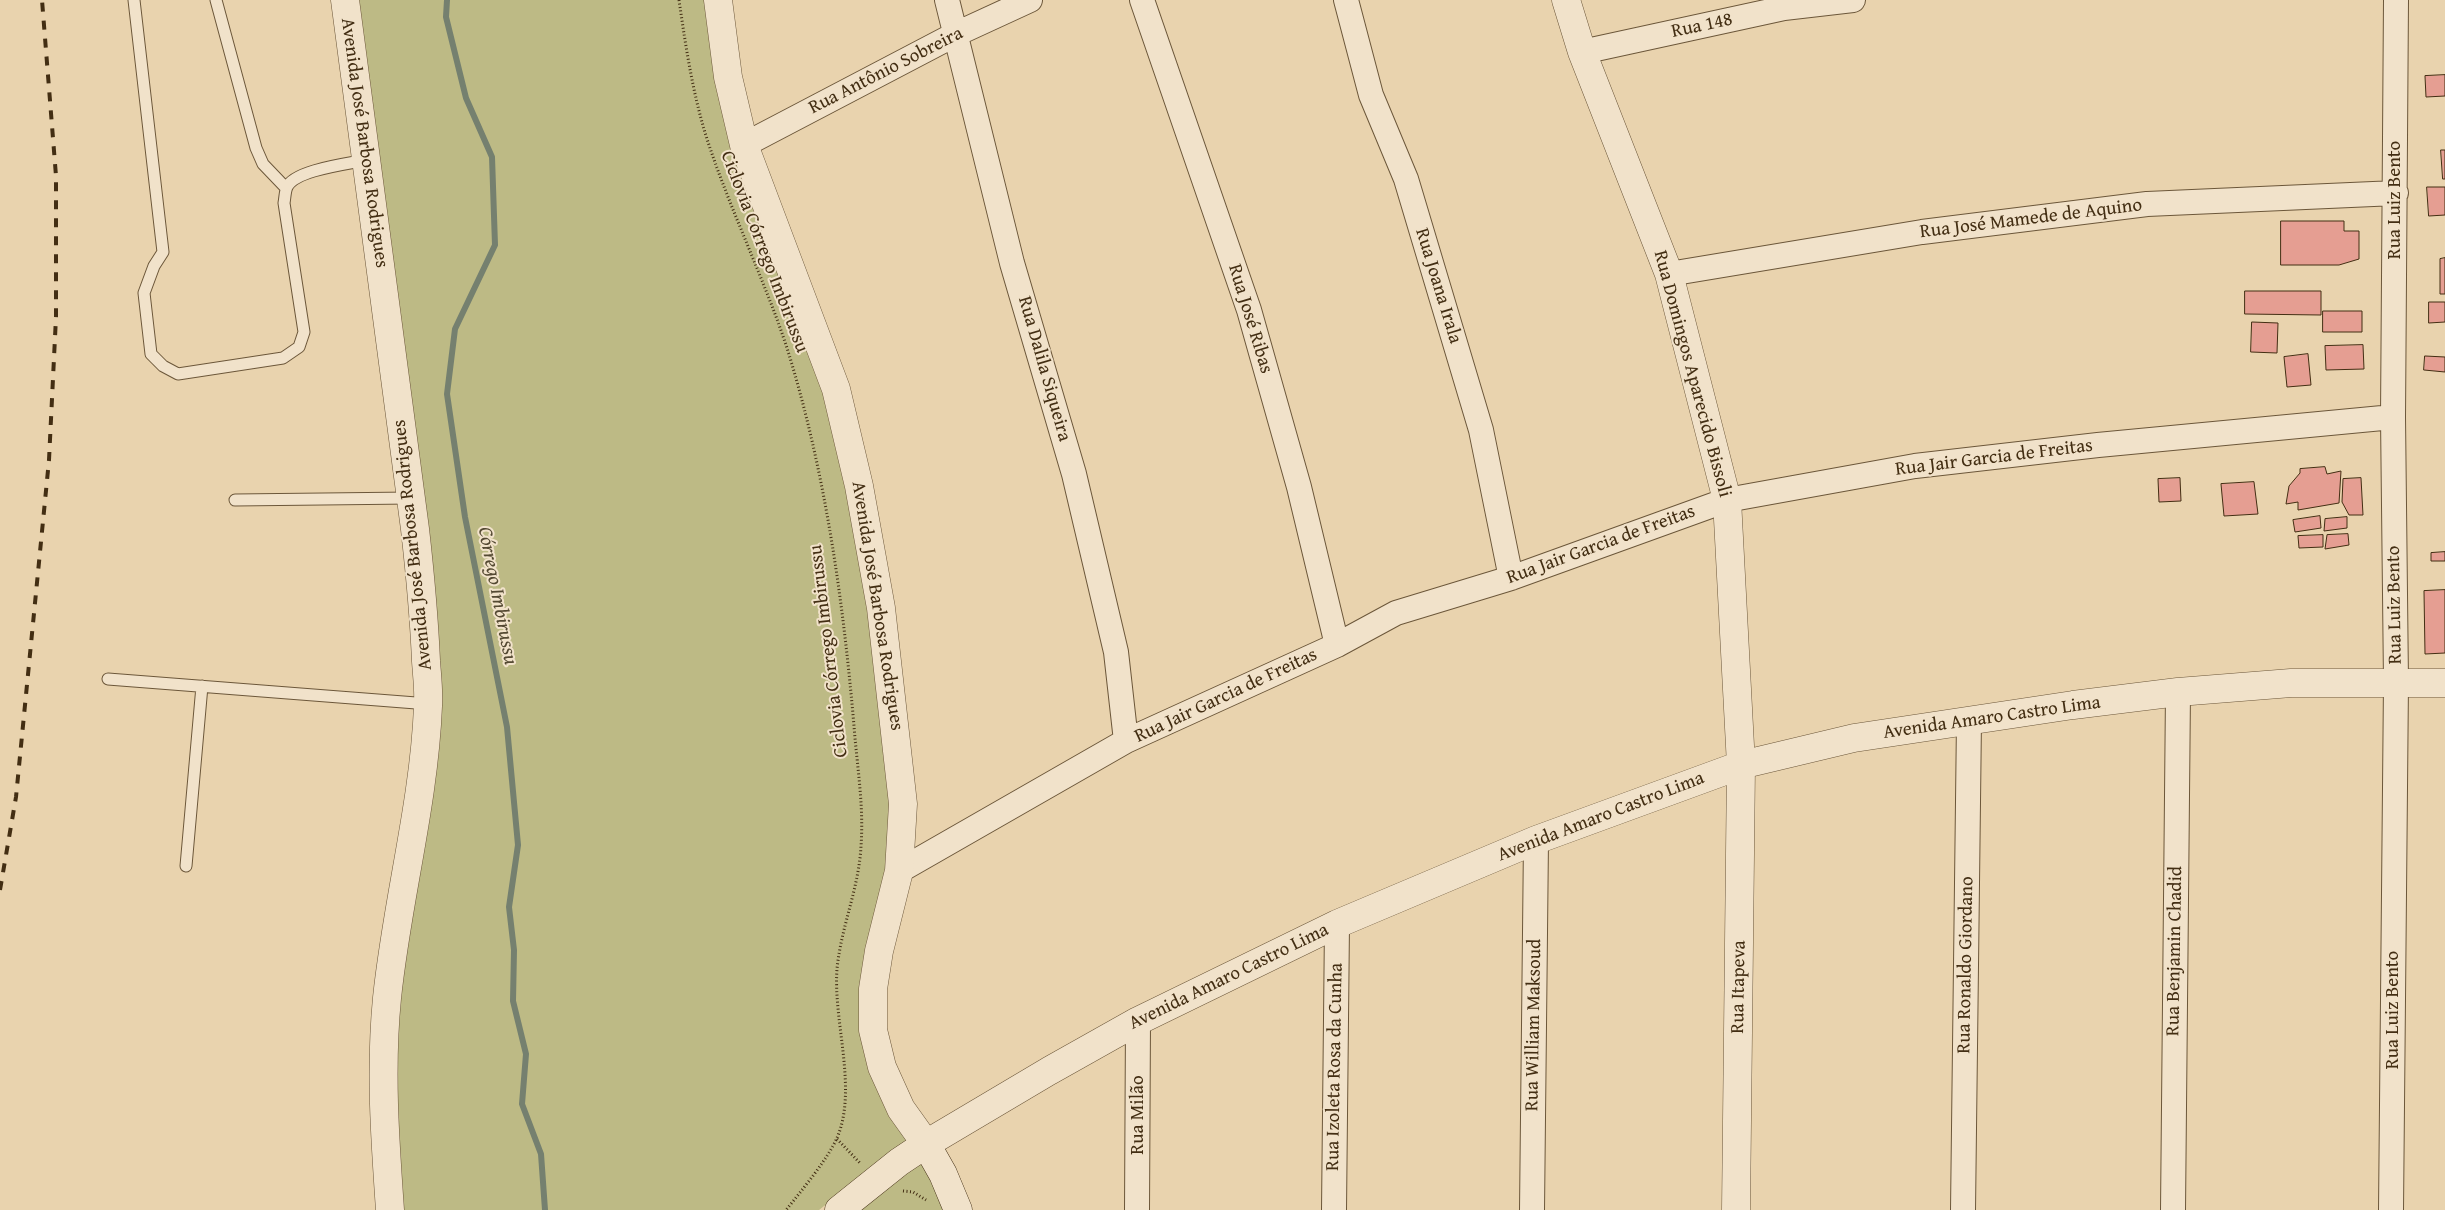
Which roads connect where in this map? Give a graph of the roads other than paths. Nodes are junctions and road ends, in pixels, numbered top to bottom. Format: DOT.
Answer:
graph roads {
  1 [pos="134,0"];
  2 [pos="216,0"];
  3 [pos="345,0"];
  4 [pos="718,0"];
  5 [pos="947,0"];
  6 [pos="1030,0"];
  7 [pos="1142,0"];
  8 [pos="1346,0"];
  9 [pos="1566,0"];
  10 [pos="1853,0"];
  11 [pos="2396,0"];
  12 [pos="954,35"];
  13 [pos="1582,52"];
  14 [pos="744,145"];
  15 [pos="366,160"];
  16 [pos="286,188"];
  17 [pos="2396,192"];
  18 [pos="1668,274"];
  19 [pos="2393,417"];
  20 [pos="410,498"];
  21 [pos="236,500"];
  22 [pos="1727,500"];
  23 [pos="1511,578"];
  24 [pos="1337,645"];
  25 [pos="108,679"];
  26 [pos="2396,682"];
  27 [pos="2445,683"];
  28 [pos="202,686"];
  29 [pos="2178,692"];
  30 [pos="428,704"];
  31 [pos="1969,720"];
  32 [pos="1126,741"];
  33 [pos="1741,765"];
  34 [pos="1536,840"];
  35 [pos="186,866"];
  36 [pos="899,871"];
  37 [pos="1337,924"];
  38 [pos="1138,1021"];
  39 [pos="926,1144"];
  40 [pos="390,1210"];
  41 [pos="839,1210"];
  42 [pos="958,1210"];
  43 [pos="1137,1210"];
  44 [pos="1334,1210"];
  45 [pos="1532,1210"];
  46 [pos="1736,1210"];
  47 [pos="1963,1210"];
  48 [pos="2173,1210"];
  49 [pos="2392,1210"];
  1 -- 16 [label="lane"];
  2 -- 16 [label="lane"];
  3 -- 15 [label="street, Avenida José Barbosa Rodrigues"];
  4 -- 14 [label="street, Avenida José Barbosa Rodrigues"];
  5 -- 12 [label="street, Rua Dalila Siqueira"];
  6 -- 12 [label="street, Rua Antônio Sobreira"];
  7 -- 24 [label="street, Rua José Ribas"];
  8 -- 23 [label="street, Rua Joana Irala"];
  9 -- 13 [label="street, Rua Domingos Aparecido Bissoli"];
  10 -- 13 [label="street, Rua 148"];
  11 -- 17 [label="street, Rua Luiz Bento"];
  12 -- 14 [label="street, Rua Antônio Sobreira"];
  12 -- 32 [label="street, Rua Dalila Siqueira"];
  13 -- 18 [label="street, Rua Domingos Aparecido Bissoli"];
  14 -- 36 [label="street, Avenida José Barbosa Rodrigues"];
  15 -- 16 [label="lane"];
  15 -- 20 [label="street, Avenida José Barbosa Rodrigues"];
  17 -- 18 [label="street, Rua José Mamede de Aquino"];
  17 -- 19 [label="street, Rua Luiz Bento"];
  18 -- 22 [label="street, Rua Domingos Aparecido Bissoli"];
  19 -- 22 [label="street, Rua Jair Garcia de Freitas"];
  19 -- 26 [label="street, Rua Luiz Bento"];
  20 -- 21 [label="lane"];
  20 -- 30 [label="street, Avenida José Barbosa Rodrigues"];
  22 -- 23 [label="street, Rua Jair Garcia de Freitas"];
  22 -- 33 [label="street, Rua Domingos Aparecido Bissoli"];
  23 -- 24 [label="street, Rua Jair Garcia de Freitas"];
  24 -- 32 [label="street, Rua Jair Garcia de Freitas"];
  25 -- 28 [label="lane"];
  26 -- 27 [label="street, Avenida Amaro Castro Lima"];
  26 -- 29 [label="street, Avenida Amaro Castro Lima"];
  26 -- 49 [label="street, Rua Luiz Bento"];
  28 -- 30 [label="lane"];
  28 -- 35 [label="lane"];
  29 -- 31 [label="street, Avenida Amaro Castro Lima"];
  29 -- 48 [label="street, Rua Benjamin Chadid"];
  30 -- 40 [label="street, Avenida José Barbosa Rodrigues"];
  31 -- 33 [label="street, Avenida Amaro Castro Lima"];
  31 -- 47 [label="street, Rua Ronaldo Giordano"];
  32 -- 36 [label="street, Rua Jair Garcia de Freitas"];
  33 -- 34 [label="street, Avenida Amaro Castro Lima"];
  33 -- 46 [label="street, Rua Itapeva"];
  34 -- 37 [label="street, Avenida Amaro Castro Lima"];
  34 -- 45 [label="street, Rua William Maksoud"];
  36 -- 39 [label="street, Avenida José Barbosa Rodrigues"];
  37 -- 38 [label="street, Avenida Amaro Castro Lima"];
  37 -- 44 [label="street, Rua Izoleta Rosa da Cunha"];
  38 -- 39 [label="street, Avenida Amaro Castro Lima"];
  38 -- 43 [label="street, Rua Milão"];
  39 -- 41 [label="street, Avenida Amaro Castro Lima"];
  39 -- 42 [label="street, Avenida José Barbosa Rodrigues"];
}
